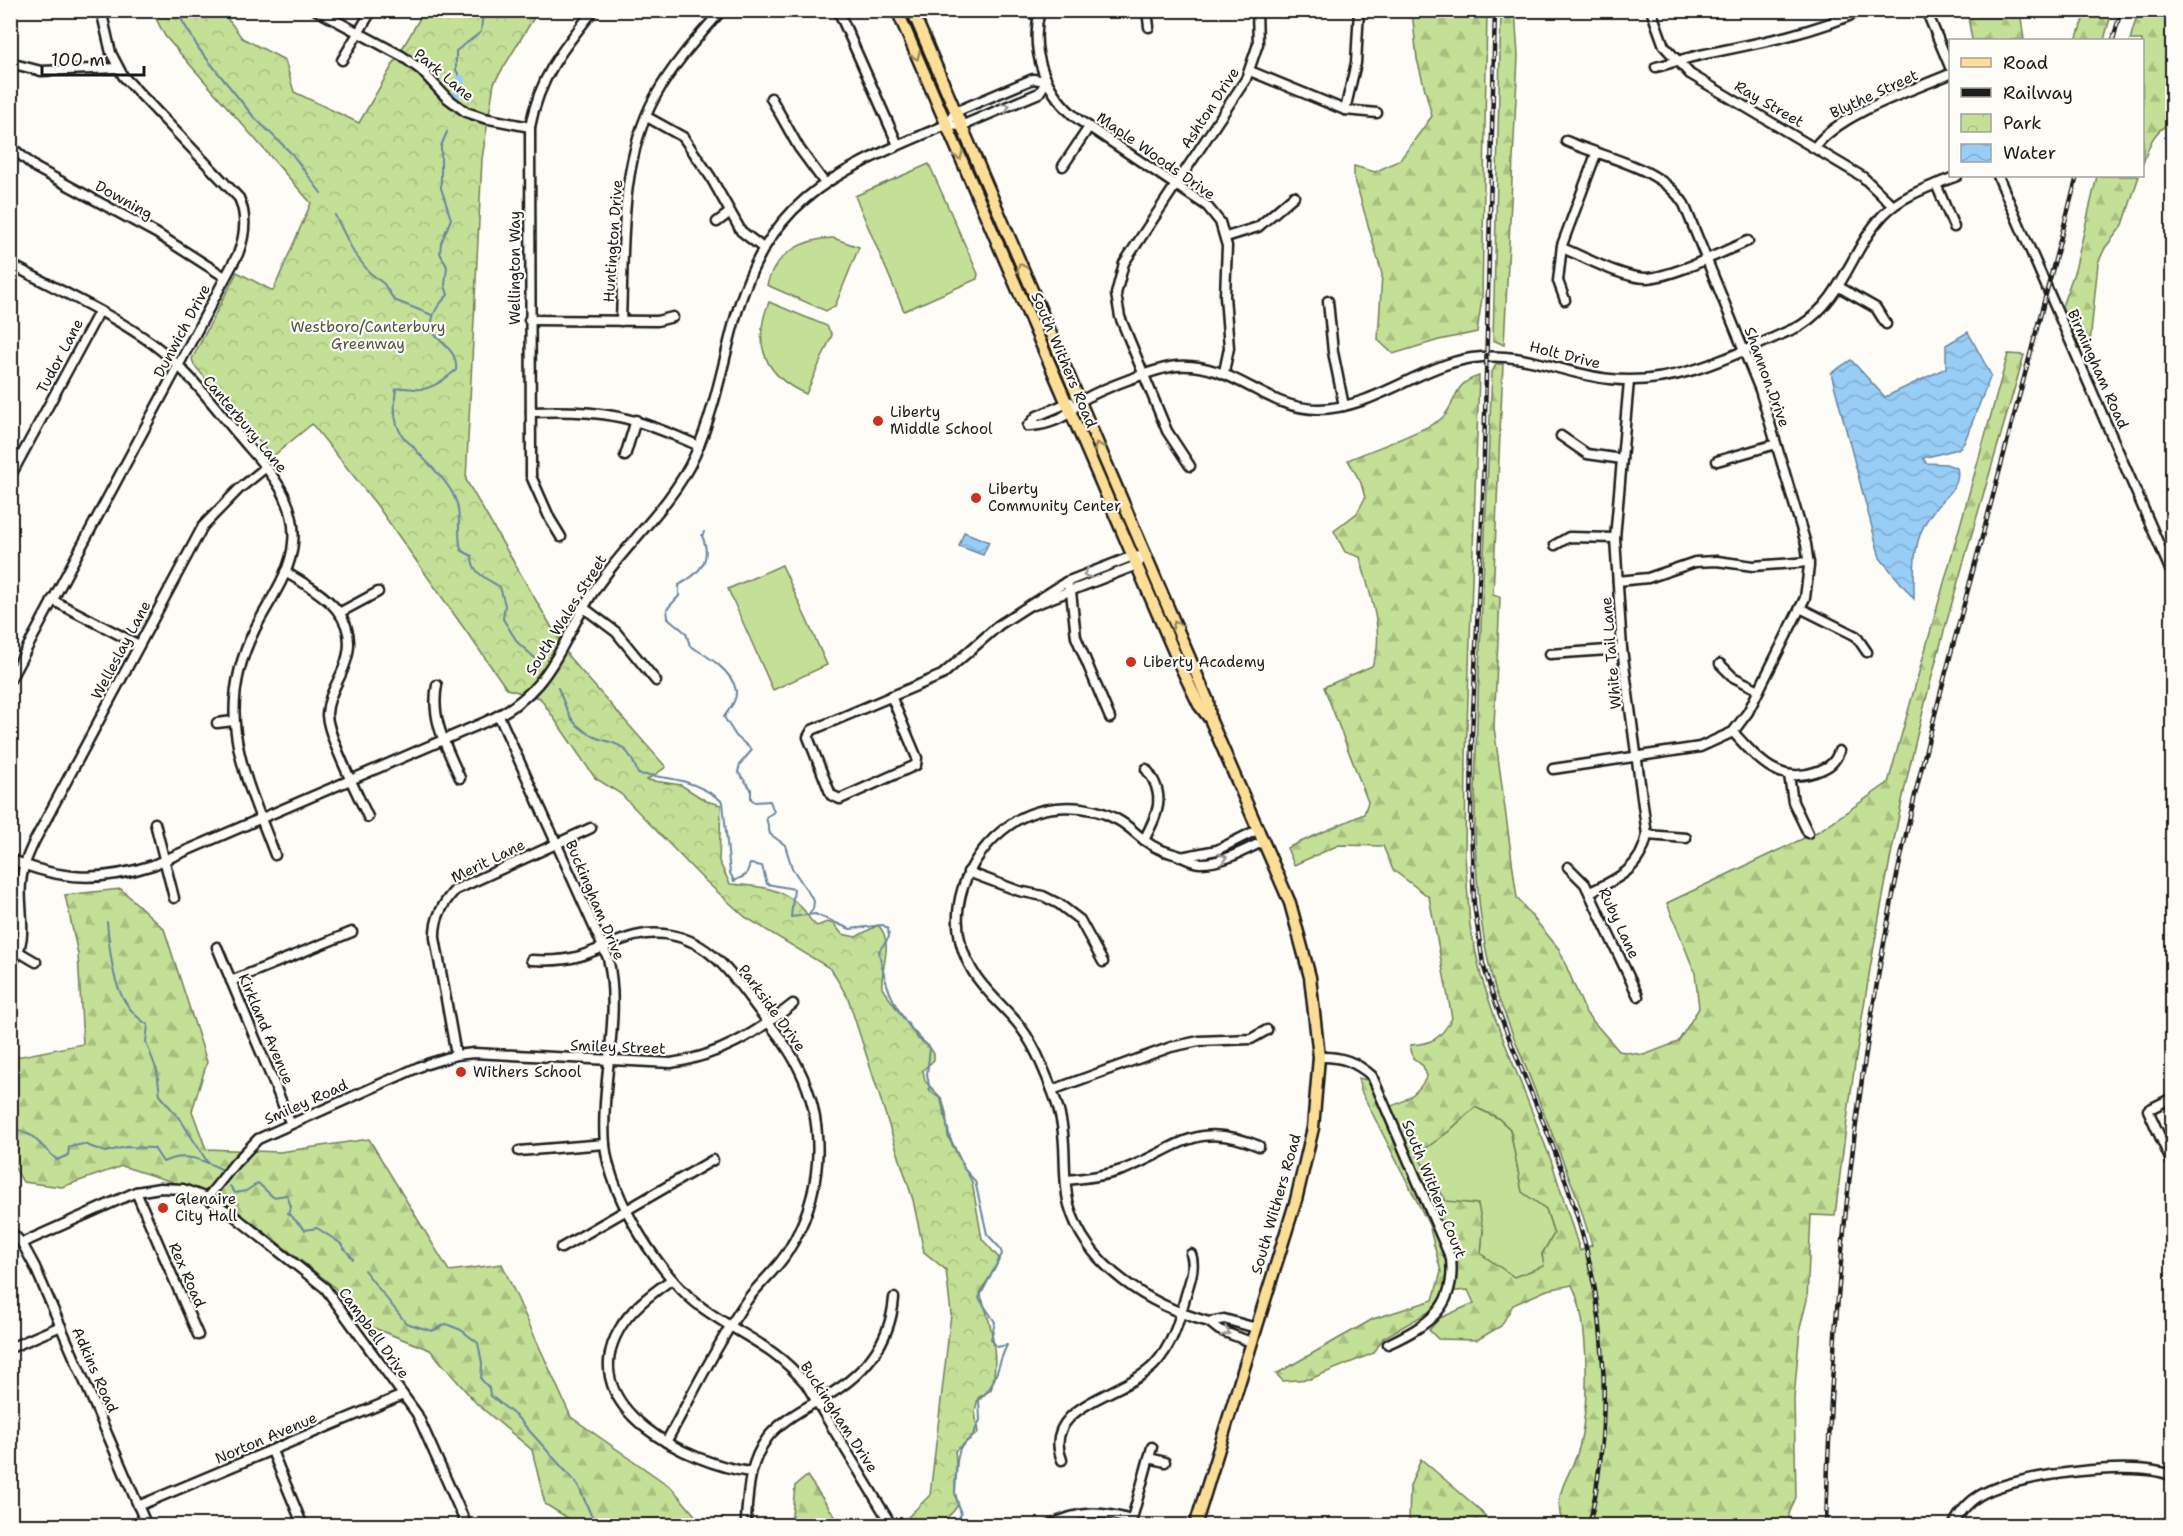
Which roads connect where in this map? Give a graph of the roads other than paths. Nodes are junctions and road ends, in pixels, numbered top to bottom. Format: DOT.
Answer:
graph roads {
  1 [pos="101,10"];
  2 [pos="316,10"];
  3 [pos="372,10"];
  4 [pos="594,10"];
  5 [pos="722,10"];
  6 [pos="838,10"];
  7 [pos="897,10"];
  8 [pos="912,10"];
  9 [pos="1017,10"];
  10 [pos="1147,10"];
  11 [pos="1257,10"];
  12 [pos="1359,10"];
  13 [pos="1651,10"];
  14 [pos="1863,10"];
  15 [pos="1926,10"];
  16 [pos="1040,13"];
  17 [pos="1149,27"];
  18 [pos="359,34"];
  19 [pos="342,60"];
  20 [pos="1677,62"];
  21 [pos="10,63"];
  22 [pos="1949,65"];
  23 [pos="1656,66"];
  24 [pos="118,68"];
  25 [pos="1250,71"];
  26 [pos="1949,74"];
  27 [pos="1047,81"];
  28 [pos="771,98"];
  29 [pos="1345,110"];
  30 [pos="955,112"];
  31 [pos="1377,113"];
  32 [pos="647,117"];
  33 [pos="946,124"];
  34 [pos="530,126"];
  35 [pos="961,126"];
  36 [pos="1089,127"];
  37 [pos="1566,141"];
  38 [pos="898,145"];
  39 [pos="10,146"];
  40 [pos="1815,147"];
  41 [pos="1596,154"];
  42 [pos="1063,166"];
  43 [pos="1954,177"];
  44 [pos="1998,177"];
  45 [pos="824,182"];
  46 [pos="1936,184"];
  47 [pos="1176,185"];
  48 [pos="1294,196"];
  49 [pos="1893,206"];
  50 [pos="729,213"];
  51 [pos="717,222"];
  52 [pos="1954,227"];
  53 [pos="1226,237"];
  54 [pos="1748,241"];
  55 [pos="763,248"];
  56 [pos="1562,248"];
  57 [pos="1706,258"];
  58 [pos="11,266"];
  59 [pos="225,278"];
  60 [pos="1839,287"];
  61 [pos="1565,300"];
  62 [pos="1328,302"];
  63 [pos="99,312"];
  64 [pos="673,317"];
  65 [pos="529,320"];
  66 [pos="621,321"];
  67 [pos="1886,324"];
  68 [pos="1744,350"];
  69 [pos="179,367"];
  70 [pos="1224,372"];
  71 [pos="1144,374"];
  72 [pos="1629,381"];
  73 [pos="1079,402"];
  74 [pos="1344,406"];
  75 [pos="1068,407"];
  76 [pos="531,412"];
  77 [pos="636,420"];
  78 [pos="1561,436"];
  79 [pos="1776,444"];
  80 [pos="699,446"];
  81 [pos="625,456"];
  82 [pos="1622,459"];
  83 [pos="1718,461"];
  84 [pos="1190,466"];
  85 [pos="266,468"];
  86 [pos="10,477"];
  87 [pos="561,537"];
  88 [pos="1615,538"];
  89 [pos="1555,546"];
  90 [pos="1139,559"];
  91 [pos="1809,562"];
  92 [pos="285,573"];
  93 [pos="2172,574"];
  94 [pos="1618,581"];
  95 [pos="1066,582"];
  96 [pos="378,592"];
  97 [pos="1071,592"];
  98 [pos="52,600"];
  99 [pos="1027,607"];
  100 [pos="584,608"];
  101 [pos="1800,608"];
  102 [pos="339,613"];
  103 [pos="139,645"];
  104 [pos="1622,649"];
  105 [pos="1867,652"];
  106 [pos="1550,654"];
  107 [pos="1720,664"];
  108 [pos="10,680"];
  109 [pos="656,681"];
  110 [pos="437,685"];
  111 [pos="1759,690"];
  112 [pos="891,696"];
  113 [pos="499,716"];
  114 [pos="1110,718"];
  115 [pos="233,721"];
  116 [pos="217,723"];
  117 [pos="1732,732"];
  118 [pos="443,740"];
  119 [pos="1839,751"];
  120 [pos="1636,755"];
  121 [pos="1146,769"];
  122 [pos="1553,769"];
  123 [pos="1789,775"];
  124 [pos="351,778"];
  125 [pos="459,778"];
  126 [pos="260,816"];
  127 [pos="368,817"];
  128 [pos="155,823"];
  129 [pos="591,828"];
  130 [pos="1259,829"];
  131 [pos="1808,833"];
  132 [pos="1647,835"];
  133 [pos="1686,838"];
  134 [pos="1144,840"];
  135 [pos="1264,841"];
  136 [pos="556,843"];
  137 [pos="275,855"];
  138 [pos="1181,857"];
  139 [pos="10,859"];
  140 [pos="162,861"];
  141 [pos="24,863"];
  142 [pos="1568,867"];
  143 [pos="968,872"];
  144 [pos="1590,892"];
  145 [pos="174,898"];
  146 [pos="352,932"];
  147 [pos="217,946"];
  148 [pos="604,946"];
  149 [pos="19,952"];
  150 [pos="531,960"];
  151 [pos="36,962"];
  152 [pos="1102,962"];
  153 [pos="10,965"];
  154 [pos="231,981"];
  155 [pos="1638,996"];
  156 [pos="793,1004"];
  157 [pos="769,1023"];
  158 [pos="1267,1030"];
  159 [pos="456,1055"];
  160 [pos="1319,1058"];
  161 [pos="608,1060"];
  162 [pos="424,1065"];
  163 [pos="1052,1090"];
  164 [pos="2172,1098"];
  165 [pos="291,1122"];
  166 [pos="605,1144"];
  167 [pos="1258,1146"];
  168 [pos="519,1151"];
  169 [pos="713,1160"];
  170 [pos="2172,1163"];
  171 [pos="1066,1180"];
  172 [pos="136,1192"];
  173 [pos="207,1198"];
  174 [pos="626,1211"];
  175 [pos="10,1232"];
  176 [pos="22,1243"];
  177 [pos="561,1248"];
  178 [pos="1191,1254"];
  179 [pos="672,1279"];
  180 [pos="894,1298"];
  181 [pos="1181,1312"];
  182 [pos="1209,1322"];
  183 [pos="61,1326"];
  184 [pos="732,1326"];
  185 [pos="1256,1328"];
  186 [pos="198,1335"];
  187 [pos="1251,1342"];
  188 [pos="1388,1344"];
  189 [pos="10,1348"];
  190 [pos="403,1395"];
  191 [pos="817,1402"];
  192 [pos="666,1442"];
  193 [pos="1152,1447"];
  194 [pos="272,1451"];
  195 [pos="1149,1458"];
  196 [pos="1062,1460"];
  197 [pos="1166,1462"];
  198 [pos="750,1472"];
  199 [pos="2172,1476"];
  200 [pos="138,1506"];
  201 [pos="746,1520"];
  202 [pos="1131,1523"];
  203 [pos="147,1526"];
  204 [pos="303,1526"];
  205 [pos="468,1526"];
  206 [pos="892,1526"];
  207 [pos="1049,1526"];
  208 [pos="1195,1526"];
  209 [pos="1953,1526"];
  1 -- 24 [label="street, Dunwich Drive"];
  2 -- 18 [label="street, Park Lane"];
  3 -- 18 [label="street"];
  4 -- 34 [label="street, Wellington Way"];
  5 -- 32 [label="street, Huntington Drive"];
  6 -- 38 [label="street"];
  7 -- 33 [label="main road, South Withers Road, one-way"];
  8 -- 30 [label="main road, South Withers Road"];
  9 -- 16 [label="street"];
  10 -- 17 [label="street"];
  11 -- 25 [label="street, Ashton Drive"];
  12 -- 29 [label="street"];
  13 -- 20 [label="street, Ray Street"];
  14 -- 20 [label="street"];
  15 -- 22 [label="street"];
  16 -- 27 [label="street, Maple Woods Drive"];
  18 -- 19 [label="street"];
  18 -- 34 [label="street, Park Lane"];
  20 -- 23 [label="street"];
  20 -- 40 [label="street, Ray Street"];
  21 -- 24 [label="street"];
  24 -- 59 [label="street, Dunwich Drive"];
  25 -- 29 [label="street"];
  25 -- 47 [label="street, Ashton Drive"];
  26 -- 40 [label="street, Blythe Street"];
  27 -- 30 [label="street"];
  35 -- 27 [label="street, one-way"];
  27 -- 36 [label="street, Maple Woods Drive"];
  28 -- 45 [label="street"];
  29 -- 31 [label="street"];
  30 -- 33 [label="street, South Wales Street"];
  30 -- 35 [label="main road, South Withers Road"];
  32 -- 50 [label="street"];
  32 -- 66 [label="street, Huntington Drive"];
  33 -- 35 [label="street"];
  33 -- 38 [label="street, South Wales Street"];
  33 -- 75 [label="main road, South Withers Road, one-way"];
  34 -- 65 [label="street, Wellington Way"];
  73 -- 35 [label="main road, South Withers Road, one-way"];
  36 -- 42 [label="street"];
  36 -- 47 [label="street, Maple Woods Drive"];
  37 -- 41 [label="street, Shannon Drive"];
  38 -- 45 [label="street, South Wales Street"];
  39 -- 59 [label="street, Downing"];
  40 -- 49 [label="street, Ray Street"];
  41 -- 56 [label="street"];
  41 -- 57 [label="street, Shannon Drive"];
  43 -- 46 [label="street, Holt Drive"];
  44 -- 93 [label="street, Birmingham Road"];
  45 -- 55 [label="street, South Wales Street"];
  46 -- 49 [label="street, Holt Drive"];
  46 -- 52 [label="street"];
  47 -- 53 [label="street, Maple Woods Drive"];
  47 -- 71 [label="street, Ashton Drive"];
  48 -- 53 [label="street"];
  49 -- 60 [label="street, Holt Drive"];
  50 -- 51 [label="street"];
  50 -- 55 [label="street"];
  53 -- 70 [label="street"];
  54 -- 57 [label="street"];
  55 -- 80 [label="street, South Wales Street"];
  56 -- 57 [label="street"];
  56 -- 61 [label="street"];
  57 -- 68 [label="street, Shannon Drive"];
  58 -- 63 [label="street, Canterbury Lane"];
  59 -- 69 [label="street, Dunwich Drive"];
  60 -- 67 [label="street"];
  60 -- 68 [label="street, Holt Drive"];
  62 -- 74 [label="street"];
  63 -- 69 [label="street, Canterbury Lane"];
  63 -- 86 [label="street, Tudor Lane"];
  64 -- 66 [label="street"];
  65 -- 66 [label="street"];
  65 -- 76 [label="street, Wellington Way"];
  68 -- 72 [label="street, Holt Drive"];
  68 -- 79 [label="street, Shannon Drive"];
  69 -- 85 [label="street, Canterbury Lane"];
  69 -- 98 [label="street, Dunwich Drive"];
  70 -- 71 [label="street, Holt Drive"];
  70 -- 74 [label="street, Holt Drive"];
  71 -- 73 [label="street, Holt Drive"];
  71 -- 84 [label="street, Ashton Drive"];
  72 -- 74 [label="street, Holt Drive"];
  72 -- 82 [label="street, White Tail Lane"];
  73 -- 75 [label="street, Holt Drive"];
  90 -- 73 [label="main road, South Withers Road, one-way"];
  75 -- 90 [label="main road, South Withers Road"];
  76 -- 77 [label="street"];
  76 -- 87 [label="street, Wellington Way"];
  77 -- 80 [label="street"];
  77 -- 81 [label="street"];
  78 -- 82 [label="street"];
  79 -- 83 [label="street"];
  79 -- 91 [label="street, Shannon Drive"];
  80 -- 100 [label="street, South Wales Street"];
  82 -- 88 [label="street, White Tail Lane"];
  85 -- 92 [label="street, Canterbury Lane"];
  85 -- 103 [label="street, Welleslay Lane"];
  88 -- 89 [label="street"];
  88 -- 94 [label="street, White Tail Lane"];
  90 -- 95 [label="street, one-way"];
  90 -- 97 [label="street"];
  90 -- 130 [label="main road, South Withers Road"];
  91 -- 94 [label="street"];
  91 -- 101 [label="street, Shannon Drive"];
  92 -- 102 [label="street"];
  92 -- 115 [label="street, Canterbury Lane"];
  94 -- 104 [label="street, White Tail Lane"];
  95 -- 97 [label="street"];
  95 -- 99 [label="street"];
  96 -- 102 [label="street"];
  97 -- 99 [label="street"];
  97 -- 114 [label="street"];
  98 -- 103 [label="street"];
  98 -- 108 [label="street, Dunwich Drive"];
  99 -- 112 [label="street"];
  100 -- 109 [label="street"];
  100 -- 113 [label="street, South Wales Street"];
  101 -- 105 [label="street"];
  101 -- 111 [label="street, Shannon Drive"];
  102 -- 124 [label="street"];
  103 -- 141 [label="street, Welleslay Lane"];
  104 -- 106 [label="street"];
  104 -- 120 [label="street, White Tail Lane"];
  107 -- 111 [label="street"];
  110 -- 118 [label="street"];
  111 -- 117 [label="street, Shannon Drive"];
  112 -- 112 [label="street"];
  113 -- 118 [label="street, South Wales Street"];
  113 -- 136 [label="street, Buckingham Drive"];
  115 -- 116 [label="street"];
  115 -- 126 [label="street, Canterbury Lane"];
  117 -- 120 [label="street, Shannon Drive"];
  117 -- 123 [label="street"];
  118 -- 124 [label="street, South Wales Street"];
  118 -- 125 [label="street"];
  119 -- 123 [label="street"];
  120 -- 122 [label="street, Shannon Drive"];
  120 -- 132 [label="street, White Tail Lane"];
  121 -- 134 [label="street"];
  123 -- 131 [label="street"];
  124 -- 126 [label="street, South Wales Street"];
  124 -- 127 [label="street"];
  126 -- 137 [label="street, Canterbury Lane"];
  126 -- 140 [label="street, South Wales Street"];
  128 -- 140 [label="street"];
  129 -- 136 [label="street, Merit Lane"];
  130 -- 135 [label="main road, South Withers Road"];
  130 -- 138 [label="street"];
  132 -- 133 [label="street"];
  132 -- 144 [label="street"];
  134 -- 138 [label="street"];
  134 -- 143 [label="street"];
  138 -- 135 [label="street, one-way"];
  135 -- 160 [label="main road, South Withers Road"];
  136 -- 148 [label="street, Buckingham Drive"];
  136 -- 159 [label="street, Merit Lane"];
  139 -- 141 [label="street, South Wales Street"];
  140 -- 141 [label="street, South Wales Street"];
  140 -- 145 [label="street"];
  141 -- 149 [label="street"];
  142 -- 144 [label="street, Ruby Lane"];
  143 -- 152 [label="street"];
  143 -- 163 [label="street"];
  144 -- 155 [label="street, Ruby Lane"];
  146 -- 154 [label="street"];
  147 -- 154 [label="street, Kirkland Avenue"];
  148 -- 150 [label="street, Parkside Drive"];
  148 -- 157 [label="street, Parkside Drive"];
  148 -- 161 [label="street, Buckingham Drive"];
  149 -- 151 [label="street"];
  149 -- 153 [label="street"];
  154 -- 165 [label="street, Kirkland Avenue"];
  156 -- 157 [label="street, Smiley Street"];
  157 -- 161 [label="street, Smiley Street"];
  157 -- 184 [label="street, Parkside Drive"];
  158 -- 163 [label="street"];
  159 -- 161 [label="street, Smiley Street"];
  159 -- 162 [label="street, Smiley Street"];
  160 -- 185 [label="main road, South Withers Road"];
  160 -- 188 [label="street, South Withers Court"];
  161 -- 166 [label="street, Buckingham Drive"];
  162 -- 165 [label="street, Smiley Road"];
  163 -- 171 [label="street"];
  164 -- 170 [label="street"];
  165 -- 173 [label="street, Smiley Road"];
  166 -- 168 [label="street"];
  166 -- 174 [label="street, Buckingham Drive"];
  167 -- 171 [label="street"];
  169 -- 174 [label="street"];
  171 -- 181 [label="street"];
  172 -- 173 [label="street"];
  172 -- 176 [label="street"];
  172 -- 186 [label="street, Rex Road"];
  173 -- 190 [label="street, Campbell Drive"];
  174 -- 177 [label="street"];
  174 -- 179 [label="street, Buckingham Drive"];
  175 -- 176 [label="street, Adkins Road"];
  176 -- 183 [label="street, Adkins Road"];
  178 -- 181 [label="street"];
  179 -- 184 [label="street, Buckingham Drive"];
  179 -- 192 [label="street"];
  180 -- 191 [label="street"];
  181 -- 182 [label="street"];
  181 -- 196 [label="street"];
  182 -- 185 [label="street"];
  182 -- 187 [label="street, one-way"];
  183 -- 189 [label="street"];
  183 -- 200 [label="street, Adkins Road"];
  184 -- 191 [label="street, Buckingham Drive"];
  184 -- 192 [label="street, Parkside Drive"];
  185 -- 187 [label="main road, South Withers Road"];
  187 -- 208 [label="main road, South Withers Road"];
  190 -- 194 [label="street, Norton Avenue"];
  190 -- 205 [label="street, Campbell Drive"];
  191 -- 198 [label="street"];
  191 -- 206 [label="street, Buckingham Drive"];
  192 -- 198 [label="street"];
  193 -- 195 [label="street"];
  194 -- 200 [label="street, Norton Avenue"];
  194 -- 204 [label="street"];
  195 -- 197 [label="street"];
  195 -- 202 [label="street"];
  198 -- 201 [label="street"];
  199 -- 209 [label="street"];
  200 -- 203 [label="street, Adkins Road"];
  202 -- 207 [label="street"];
}
